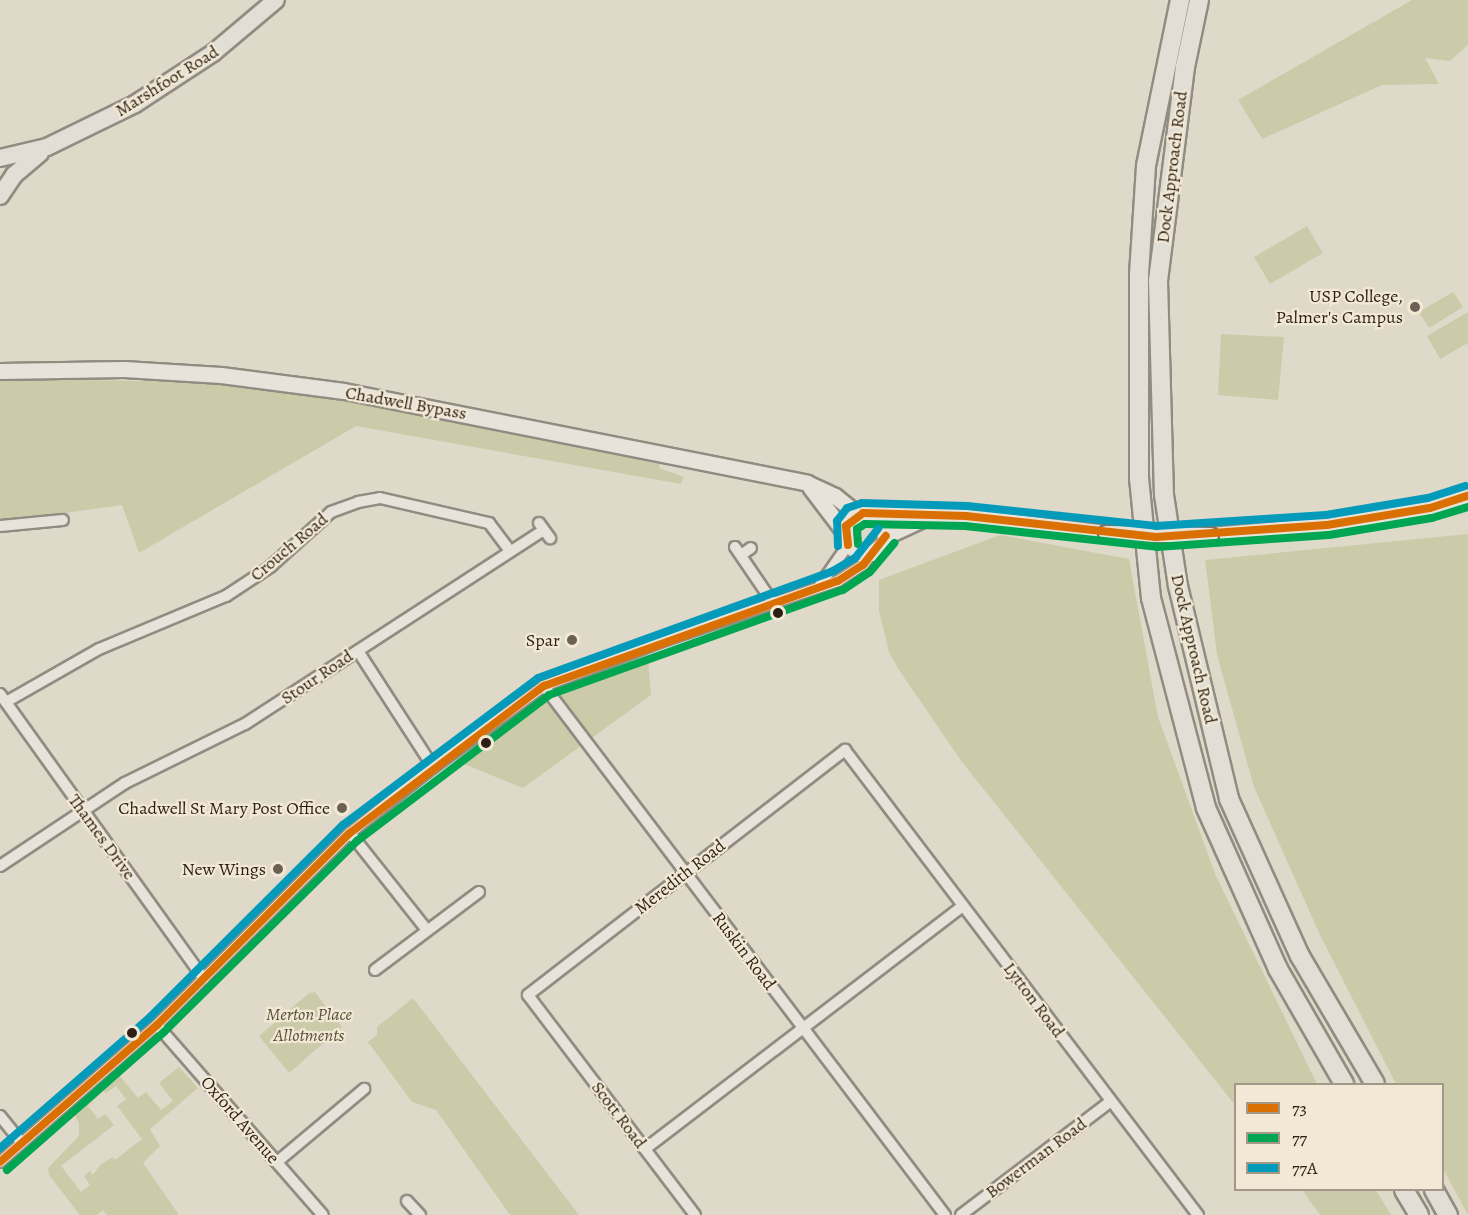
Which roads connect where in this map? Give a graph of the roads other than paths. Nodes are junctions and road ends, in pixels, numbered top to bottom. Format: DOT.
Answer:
graph roads {
  1 [pos="276,0"];
  2 [pos="1180,0"];
  3 [pos="1199,0"];
  4 [pos="47,147"];
  5 [pos="0,160"];
  6 [pos="3,190"];
  7 [pos="0,371"];
  8 [pos="807,483"];
  9 [pos="1468,496"];
  10 [pos="857,514"];
  11 [pos="873,514"];
  12 [pos="937,514"];
  13 [pos="63,520"];
  14 [pos="0,526"];
  15 [pos="544,530"];
  16 [pos="886,536"];
  17 [pos="847,539"];
  18 [pos="751,548"];
  19 [pos="510,551"];
  20 [pos="872,553"];
  21 [pos="820,585"];
  22 [pos="772,603"];
  23 [pos="358,651"];
  24 [pos="544,686"];
  25 [pos="3,698"];
  26 [pos="432,767"];
  27 [pos="871,784"];
  28 [pos="82,810"];
  29 [pos="350,833"];
  30 [pos="0,866"];
  31 [pos="685,873"];
  32 [pos="479,892"];
  33 [pos="963,906"];
  34 [pos="427,930"];
  35 [pos="375,970"];
  36 [pos="204,979"];
  37 [pos="542,985"];
  38 [pos="157,1025"];
  39 [pos="803,1028"];
  40 [pos="1343,1083"];
  41 [pos="1374,1083"];
  42 [pos="364,1089"];
  43 [pos="1111,1101"];
  44 [pos="0,1116"];
  45 [pos="21,1142"];
  46 [pos="645,1149"];
  47 [pos="0,1162"];
  48 [pos="277,1162"];
  49 [pos="1405,1191"];
  50 [pos="1435,1191"];
  51 [pos="407,1201"];
  52 [pos="323,1215"];
  53 [pos="420,1215"];
  54 [pos="695,1215"];
  55 [pos="945,1215"];
  56 [pos="961,1215"];
  57 [pos="1198,1215"];
  58 [pos="1419,1215"];
  59 [pos="1448,1215"];
  1 -- 4 [label="main road, Marshfoot Road"];
  2 -- 40 [label="highway, Dock Approach Road"];
  3 -- 41 [label="highway, Dock Approach Road"];
  4 -- 5 [label="main road, Marshfoot Road"];
  4 -- 6 [label="main road, Marshfoot Road"];
  5 -- 6 [label="main road, Marshfoot Road"];
  7 -- 8 [label="main road, Chadwell Bypass"];
  8 -- 10 [label="main road, Chadwell Bypass"];
  8 -- 17 [label="main road"];
  9 -- 12 [label="main road, bridge"];
  10 -- 11 [label="main road"];
  10 -- 17 [label="main road"];
  11 -- 12 [label="main road"];
  11 -- 16 [label="main road"];
  12 -- 16 [label="main road"];
  13 -- 14 [label="street"];
  15 -- 19 [label="street, Stour Road"];
  16 -- 20 [label="main road"];
  17 -- 20 [label="main road"];
  17 -- 21 [label="street"];
  18 -- 22 [label="street"];
  19 -- 23 [label="street, Stour Road"];
  19 -- 25 [label="street, Crouch Road"];
  20 -- 21 [label="street"];
  21 -- 22 [label="street"];
  22 -- 24 [label="street"];
  23 -- 26 [label="street"];
  23 -- 28 [label="street, Stour Road"];
  24 -- 26 [label="street"];
  24 -- 31 [label="street, Ruskin Road"];
  25 -- 28 [label="street, Thames Drive"];
  26 -- 29 [label="street"];
  27 -- 31 [label="street, Meredith Road"];
  27 -- 33 [label="street, Lytton Road"];
  28 -- 30 [label="street, Stour Road"];
  28 -- 36 [label="street, Thames Drive"];
  29 -- 34 [label="street"];
  29 -- 36 [label="street"];
  31 -- 37 [label="street, Meredith Road"];
  31 -- 39 [label="street, Ruskin Road"];
  32 -- 34 [label="street"];
  33 -- 39 [label="street"];
  33 -- 43 [label="street, Lytton Road"];
  34 -- 35 [label="street"];
  36 -- 38 [label="street"];
  37 -- 46 [label="street, Scott Road"];
  38 -- 45 [label="street"];
  38 -- 48 [label="street, Oxford Avenue"];
  39 -- 46 [label="street"];
  39 -- 55 [label="street, Ruskin Road"];
  42 -- 48 [label="street"];
  43 -- 56 [label="street, Bowerman Road"];
  43 -- 57 [label="street, Lytton Road"];
  44 -- 45 [label="street"];
  45 -- 47 [label="street"];
  46 -- 54 [label="street, Scott Road"];
  48 -- 52 [label="street, Oxford Avenue"];
  49 -- 58 [label="highway"];
  50 -- 59 [label="highway"];
  51 -- 53 [label="street"];
}
